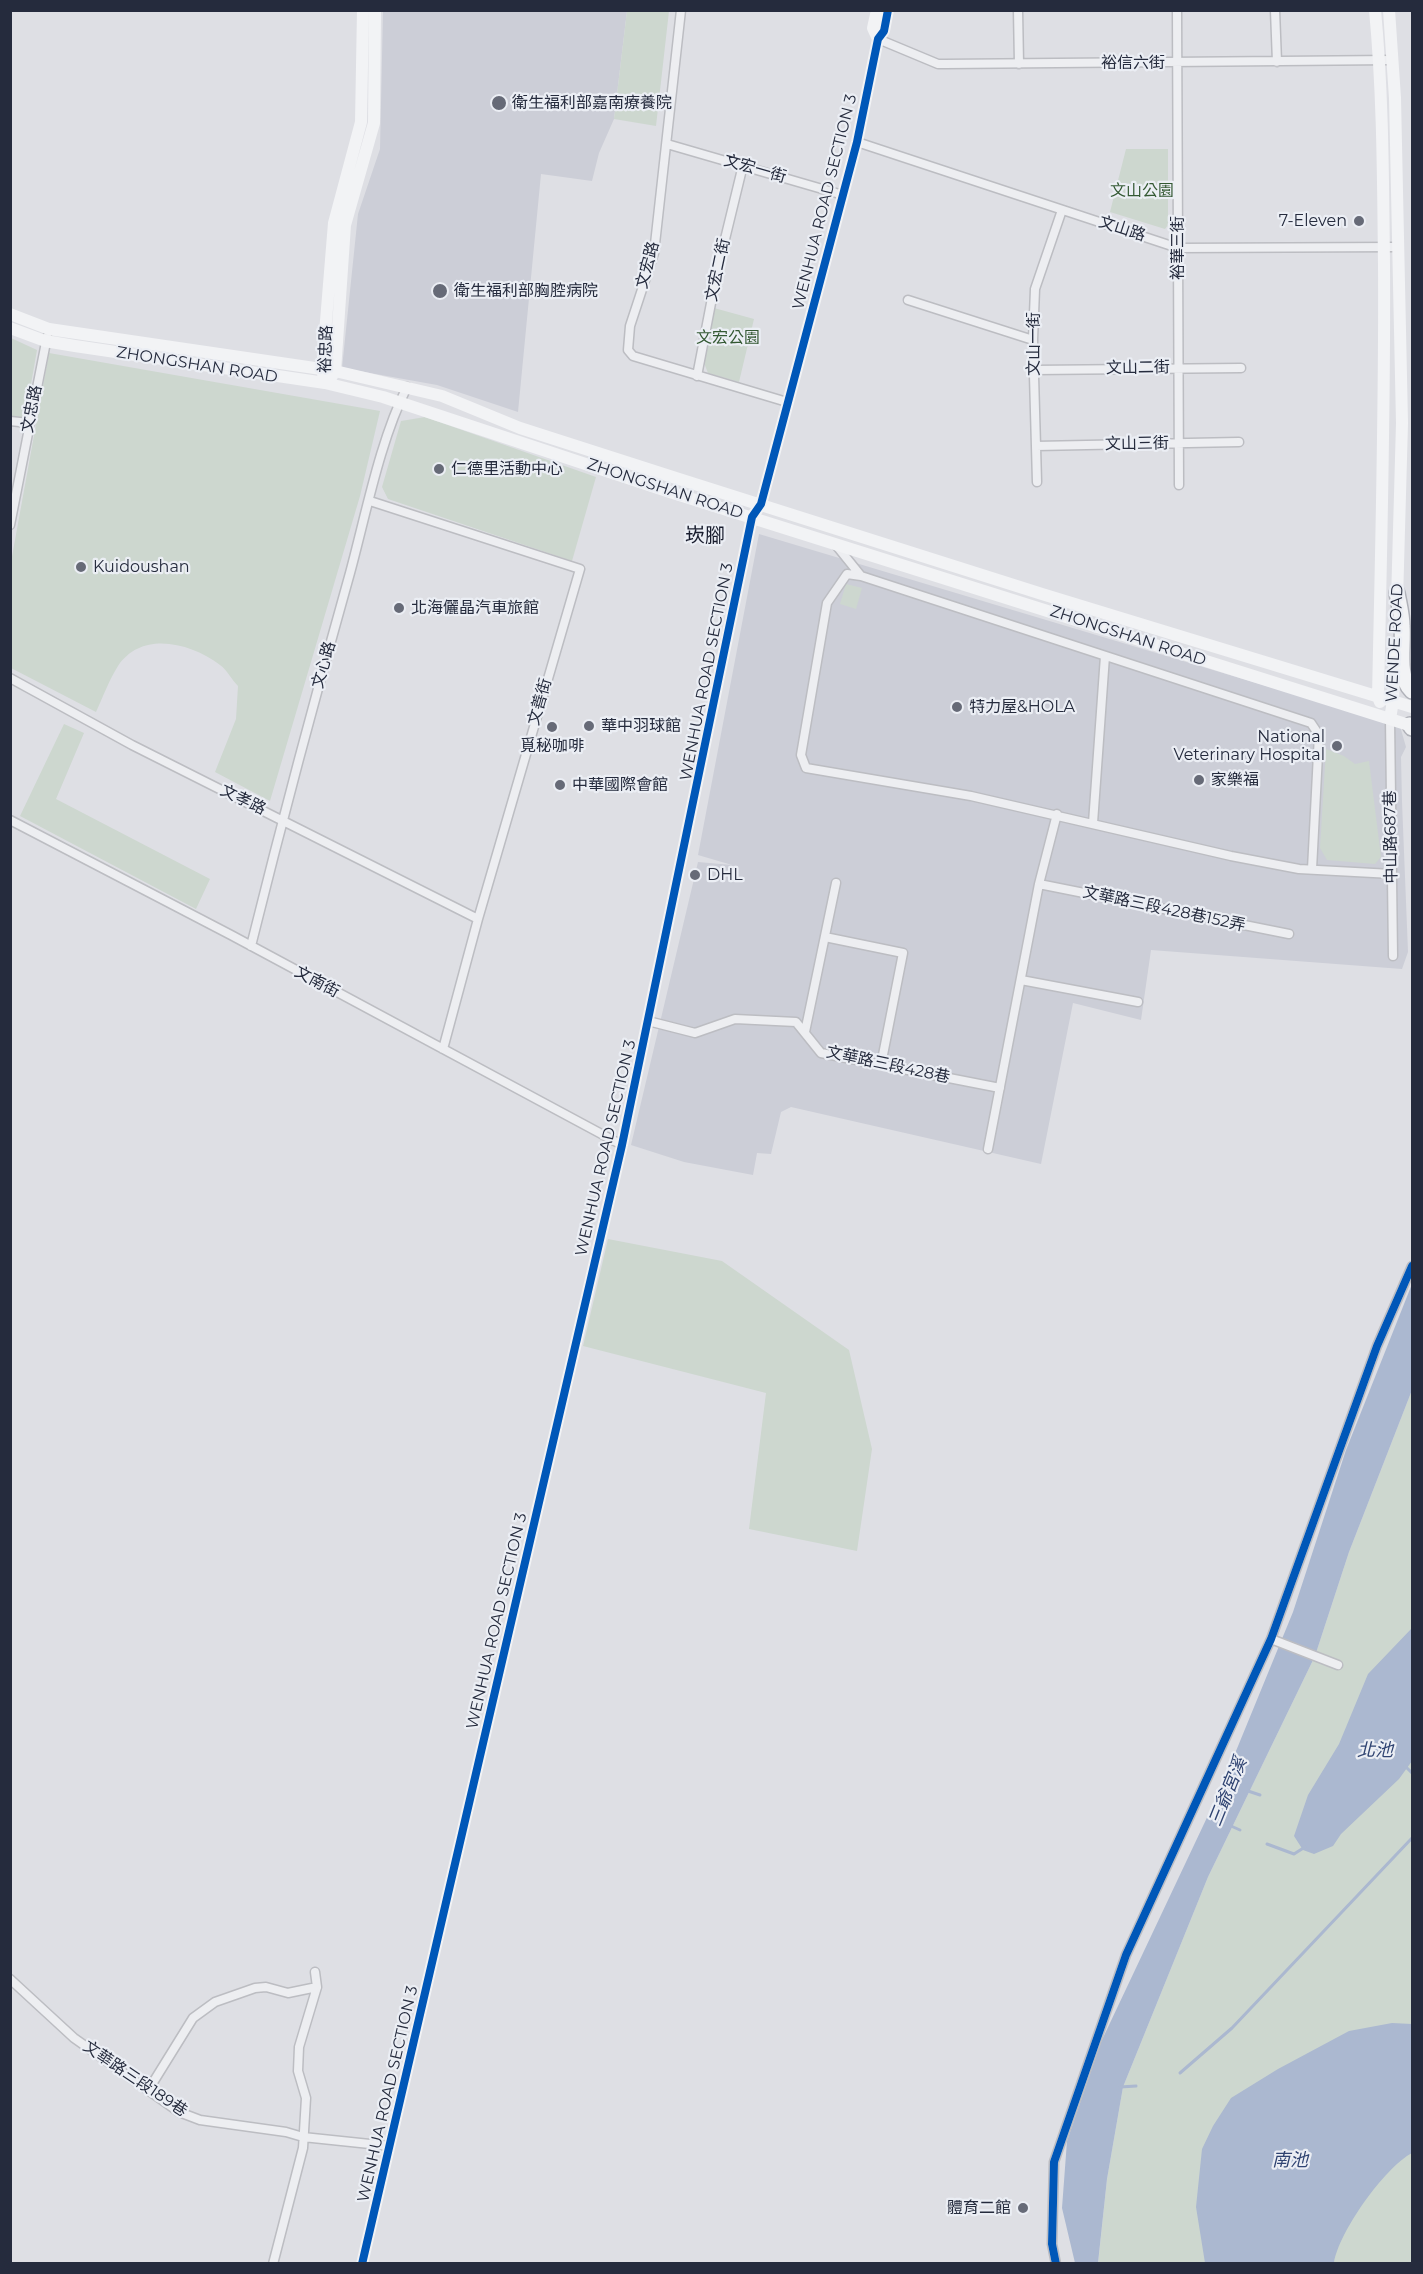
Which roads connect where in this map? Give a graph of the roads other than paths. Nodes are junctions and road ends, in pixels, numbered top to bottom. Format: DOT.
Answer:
graph roads {
  1 [pos="363,10"];
  2 [pos="375,10"];
  3 [pos="681,10"];
  4 [pos="877,10"];
  5 [pos="888,10"];
  6 [pos="1018,10"];
  7 [pos="1177,10"];
  8 [pos="1275,10"];
  9 [pos="1376,10"];
  10 [pos="1389,10"];
  11 [pos="876,34"];
  12 [pos="1386,60"];
  13 [pos="1177,63"];
  14 [pos="1277,63"];
  15 [pos="1019,64"];
  16 [pos="857,142"];
  17 [pos="667,144"];
  18 [pos="743,165"];
  19 [pos="843,195"];
  20 [pos="1062,210"];
  21 [pos="1384,247"];
  22 [pos="1398,247"];
  23 [pos="1178,248"];
  24 [pos="908,300"];
  25 [pos="334,310"];
  26 [pos="10,314"];
  27 [pos="10,328"];
  28 [pos="47,335"];
  29 [pos="1033,340"];
  30 [pos="1179,368"];
  31 [pos="1241,368"];
  32 [pos="322,370"];
  33 [pos="1034,370"];
  34 [pos="335,371"];
  35 [pos="697,376"];
  36 [pos="325,383"];
  37 [pos="407,387"];
  38 [pos="399,402"];
  39 [pos="788,402"];
  40 [pos="10,421"];
  41 [pos="29,423"];
  42 [pos="1239,442"];
  43 [pos="1179,443"];
  44 [pos="1036,446"];
  45 [pos="1037,482"];
  46 [pos="1179,485"];
  47 [pos="370,501"];
  48 [pos="760,504"];
  49 [pos="752,517"];
  50 [pos="10,525"];
  51 [pos="834,542"];
  52 [pos="861,576"];
  53 [pos="1397,593"];
  54 [pos="1105,656"];
  55 [pos="10,678"];
  56 [pos="1413,691"];
  57 [pos="1378,697"];
  58 [pos="1393,701"];
  59 [pos="1413,707"];
  60 [pos="1389,719"];
  61 [pos="1412,727"];
  62 [pos="1057,814"];
  63 [pos="282,818"];
  64 [pos="10,820"];
  65 [pos="1093,823"];
  66 [pos="1312,869"];
  67 [pos="1392,874"];
  68 [pos="836,883"];
  69 [pos="1039,884"];
  70 [pos="478,919"];
  71 [pos="1289,934"];
  72 [pos="825,937"];
  73 [pos="251,946"];
  74 [pos="1393,956"];
  75 [pos="1021,980"];
  76 [pos="1138,1002"];
  77 [pos="648,1021"];
  78 [pos="805,1032"];
  79 [pos="443,1049"];
  80 [pos="881,1065"];
  81 [pos="1000,1088"];
  82 [pos="622,1145"];
  83 [pos="988,1149"];
  84 [pos="1413,1266"];
  85 [pos="1274,1640"];
  86 [pos="1338,1665"];
  87 [pos="315,1972"];
  88 [pos="10,1979"];
  89 [pos="317,1987"];
  90 [pos="149,2089"];
  91 [pos="303,2137"];
  92 [pos="389,2146"];
  93 [pos="273,2264"];
  94 [pos="362,2264"];
  95 [pos="1056,2264"];
  1 -- 25 [label="street, 裕忠路"];
  2 -- 25 [label="street, 裕忠路"];
  3 -- 17 [label="street, 文宏路"];
  4 -- 11 [label="street"];
  5 -- 11 [label="street"];
  6 -- 15 [label="street"];
  7 -- 13 [label="street, 裕華三街"];
  8 -- 14 [label="street"];
  9 -- 12 [label="street"];
  10 -- 12 [label="street"];
  11 -- 15 [label="street, 裕信六街"];
  11 -- 16 [label="street, WENHUA ROAD SECTION 3"];
  12 -- 14 [label="street, 裕信六街"];
  12 -- 21 [label="street, WENDE ROAD"];
  12 -- 22 [label="street, WENDE ROAD"];
  13 -- 14 [label="street, 裕信六街"];
  13 -- 15 [label="street, 裕信六街"];
  13 -- 23 [label="street, 裕華三街"];
  16 -- 19 [label="street, WENHUA ROAD SECTION 3"];
  16 -- 20 [label="street, 文山路"];
  17 -- 18 [label="street, 文宏一街"];
  17 -- 35 [label="street, 文宏路"];
  18 -- 19 [label="street, 文宏一街"];
  18 -- 35 [label="street, 文宏二街"];
  19 -- 39 [label="street, WENHUA ROAD SECTION 3"];
  20 -- 23 [label="street, 文山路"];
  20 -- 29 [label="street, 文山一街"];
  21 -- 22 [label="street, 文山路"];
  21 -- 23 [label="street, 文山路"];
  21 -- 57 [label="street, WENDE ROAD"];
  22 -- 53 [label="street, WENDE ROAD"];
  23 -- 30 [label="street, 裕華三街"];
  24 -- 29 [label="street"];
  25 -- 32 [label="street, 裕忠路"];
  25 -- 34 [label="street, 裕忠路"];
  26 -- 28 [label="street, ZHONGSHAN ROAD"];
  27 -- 28 [label="street, ZHONGSHAN ROAD"];
  28 -- 32 [label="street, ZHONGSHAN ROAD"];
  28 -- 36 [label="street, ZHONGSHAN ROAD"];
  28 -- 41 [label="street, 文忠路"];
  29 -- 33 [label="street, 文山一街"];
  30 -- 31 [label="street, 文山二街"];
  30 -- 33 [label="street, 文山二街"];
  30 -- 43 [label="street, 裕華三街"];
  32 -- 34 [label="street, ZHONGSHAN ROAD"];
  32 -- 36 [label="street, 裕忠路"];
  33 -- 44 [label="street, 文山一街"];
  34 -- 36 [label="street, 裕忠路"];
  34 -- 37 [label="street, ZHONGSHAN ROAD"];
  35 -- 39 [label="street, 文宏路"];
  36 -- 38 [label="street, ZHONGSHAN ROAD"];
  37 -- 38 [label="street, 文心路"];
  37 -- 48 [label="street, ZHONGSHAN ROAD"];
  38 -- 47 [label="street, 文心路"];
  38 -- 49 [label="street, ZHONGSHAN ROAD"];
  39 -- 48 [label="street, WENHUA ROAD SECTION 3"];
  40 -- 41 [label="street"];
  41 -- 50 [label="street, 文忠路"];
  42 -- 43 [label="street, 文山三街"];
  43 -- 44 [label="street, 文山三街"];
  43 -- 46 [label="street, 裕華三街"];
  44 -- 45 [label="street, 文山一街"];
  47 -- 63 [label="street, 文心路"];
  47 -- 70 [label="street, 文善街"];
  48 -- 49 [label="street, WENHUA ROAD SECTION 3"];
  48 -- 57 [label="street, ZHONGSHAN ROAD"];
  49 -- 51 [label="street, ZHONGSHAN ROAD"];
  49 -- 77 [label="street, WENHUA ROAD SECTION 3"];
  51 -- 52 [label="street"];
  51 -- 60 [label="street, ZHONGSHAN ROAD"];
  52 -- 54 [label="street"];
  52 -- 62 [label="street"];
  53 -- 56 [label="highway"];
  53 -- 58 [label="street, WENDE ROAD"];
  54 -- 65 [label="street"];
  54 -- 66 [label="street"];
  55 -- 63 [label="street, 文孝路"];
  57 -- 58 [label="street, ZHONGSHAN ROAD"];
  57 -- 60 [label="street, WENDE ROAD"];
  58 -- 59 [label="street, ZHONGSHAN ROAD"];
  58 -- 60 [label="street, WENDE ROAD"];
  60 -- 61 [label="street, ZHONGSHAN ROAD"];
  60 -- 67 [label="street, 中山路687巷"];
  62 -- 65 [label="street"];
  62 -- 69 [label="street"];
  63 -- 70 [label="street, 文孝路"];
  63 -- 73 [label="street, 文心路"];
  64 -- 73 [label="street, 文南街"];
  65 -- 66 [label="street"];
  66 -- 67 [label="street"];
  67 -- 74 [label="street, 中山路687巷"];
  68 -- 72 [label="street"];
  69 -- 71 [label="street, 文華路三段428巷152弄"];
  69 -- 75 [label="street"];
  70 -- 79 [label="street, 文善街"];
  72 -- 78 [label="street"];
  72 -- 80 [label="street"];
  73 -- 79 [label="street, 文南街"];
  75 -- 76 [label="street"];
  75 -- 81 [label="street"];
  77 -- 78 [label="street, 文華路三段428巷"];
  77 -- 82 [label="street, WENHUA ROAD SECTION 3"];
  78 -- 80 [label="street, 文華路三段428巷"];
  79 -- 82 [label="street, 文南街"];
  80 -- 81 [label="street, 文華路三段428巷"];
  81 -- 83 [label="street"];
  82 -- 92 [label="street, WENHUA ROAD SECTION 3"];
  84 -- 85 [label="street"];
  85 -- 86 [label="street"];
  85 -- 95 [label="street"];
  87 -- 89 [label="street"];
  88 -- 90 [label="street, 文華路三段189巷"];
  89 -- 90 [label="street"];
  89 -- 91 [label="street"];
  90 -- 91 [label="street, 文華路三段189巷"];
  91 -- 92 [label="street, 文華路三段189巷"];
  91 -- 93 [label="street"];
  92 -- 94 [label="street, WENHUA ROAD SECTION 3"];
}
